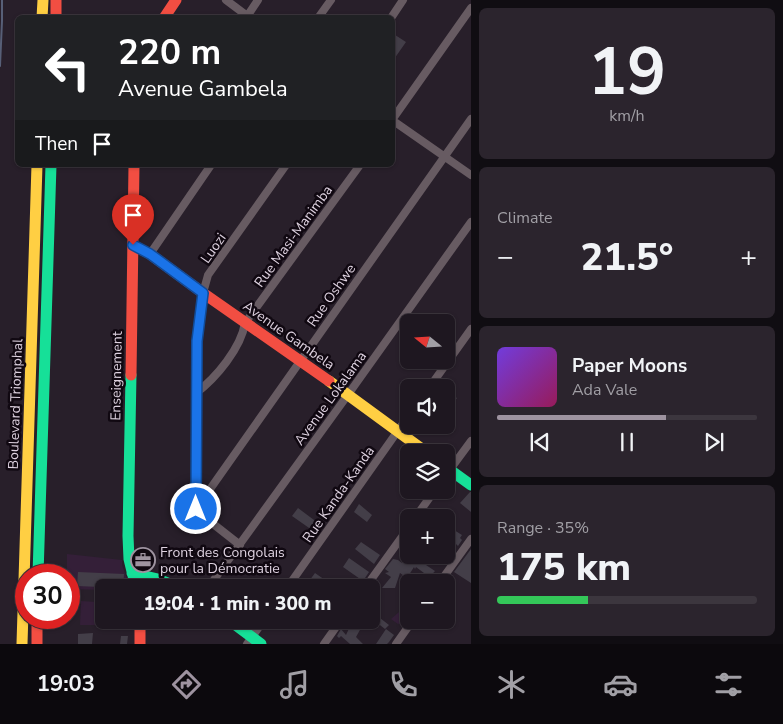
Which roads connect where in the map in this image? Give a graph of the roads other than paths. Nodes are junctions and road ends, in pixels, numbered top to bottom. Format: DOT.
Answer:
graph roads {
  1 [pos="43,0"];
  2 [pos="56,0"];
  3 [pos="176,0"];
  4 [pos="226,0"];
  5 [pos="258,0"];
  6 [pos="331,0"];
  7 [pos="403,0"];
  8 [pos="470,8"];
  9 [pos="42,15"];
  10 [pos="56,15"];
  11 [pos="166,15"];
  12 [pos="245,15"];
  13 [pos="249,15"];
  14 [pos="320,15"];
  15 [pos="393,15"];
  16 [pos="395,116"];
  17 [pos="470,120"];
  18 [pos="395,122"];
  19 [pos="444,157"];
  20 [pos="37,167"];
  21 [pos="51,167"];
  22 [pos="134,167"];
  23 [pos="211,167"];
  24 [pos="285,167"];
  25 [pos="359,167"];
  26 [pos="470,175"];
  27 [pos="470,222"];
  28 [pos="133,245"];
  29 [pos="150,254"];
  30 [pos="203,293"];
  31 [pos="245,323"];
  32 [pos="470,329"];
  33 [pos="300,360"];
  34 [pos="435,379"];
  35 [pos="196,393"];
  36 [pos="347,396"];
  37 [pos="400,427"];
  38 [pos="396,432"];
  39 [pos="470,441"];
  40 [pos="414,444"];
  41 [pos="455,460"];
  42 [pos="455,475"];
  43 [pos="470,485"];
  44 [pos="196,509"];
  45 [pos="400,539"];
  46 [pos="470,539"];
  47 [pos="240,545"];
  48 [pos="38,564"];
  49 [pos="132,573"];
  50 [pos="446,574"];
  51 [pos="134,579"];
  52 [pos="158,579"];
  53 [pos="215,579"];
  54 [pos="293,579"];
  55 [pos="371,579"];
  56 [pos="37,629"];
  57 [pos="140,629"];
  58 [pos="239,629"];
  59 [pos="260,629"];
  60 [pos="335,629"];
  61 [pos="407,629"];
  62 [pos="253,642"];
  63 [pos="22,644"];
  64 [pos="37,644"];
  65 [pos="140,644"];
  66 [pos="324,644"];
  67 [pos="396,644"];
  1 -- 9 [label="main road"];
  2 -- 10 [label="main road"];
  3 -- 11 [label="main road"];
  4 -- 12 [label="street"];
  5 -- 13 [label="street"];
  6 -- 14 [label="street"];
  7 -- 15 [label="street"];
  8 -- 16 [label="street"];
  17 -- 19 [label="street, Rue Oshwe"];
  18 -- 19 [label="street"];
  19 -- 26 [label="street"];
  19 -- 33 [label="street, Rue Oshwe"];
  20 -- 63 [label="main road, Boulevard Triomphal"];
  21 -- 48 [label="main road, Boulevard Triomphal"];
  22 -- 28 [label="main road, Enseignement"];
  23 -- 29 [label="street"];
  24 -- 30 [label="street, Luozi"];
  25 -- 31 [label="street, Rue Masi-Manimba"];
  27 -- 36 [label="street, Avenue Lokalama"];
  28 -- 29 [label="main road, Avenue Gambela"];
  28 -- 49 [label="main road, Enseignement"];
  29 -- 30 [label="main road, Avenue Gambela"];
  30 -- 31 [label="main road, Avenue Gambela"];
  30 -- 35 [label="street, Luozi"];
  31 -- 33 [label="main road, Avenue Gambela"];
  31 -- 35 [label="street, Rue Masi-Manimba"];
  32 -- 34 [label="street"];
  33 -- 36 [label="main road, Avenue Gambela"];
  33 -- 44 [label="street, Rue Oshwe"];
  35 -- 44 [label="street, Luozi"];
  36 -- 38 [label="main road, Avenue Gambela"];
  36 -- 47 [label="street, Avenue Lokalama"];
  37 -- 38 [label="street, Rue Kanda-Kanda"];
  38 -- 40 [label="main road, Avenue Gambela"];
  38 -- 54 [label="street, Rue Kanda-Kanda"];
  39 -- 41 [label="street"];
  42 -- 43 [label="main road"];
  44 -- 47 [label="street"];
  45 -- 55 [label="street"];
  46 -- 50 [label="street"];
  47 -- 53 [label="street, Avenue Lokalama"];
  49 -- 51 [label="main road, Enseignement"];
  49 -- 52 [label="main road"];
  56 -- 64 [label="main road"];
  57 -- 65 [label="main road"];
  58 -- 62 [label="main road"];
  59 -- 62 [label="street"];
  60 -- 66 [label="street"];
  61 -- 67 [label="street"];
}
